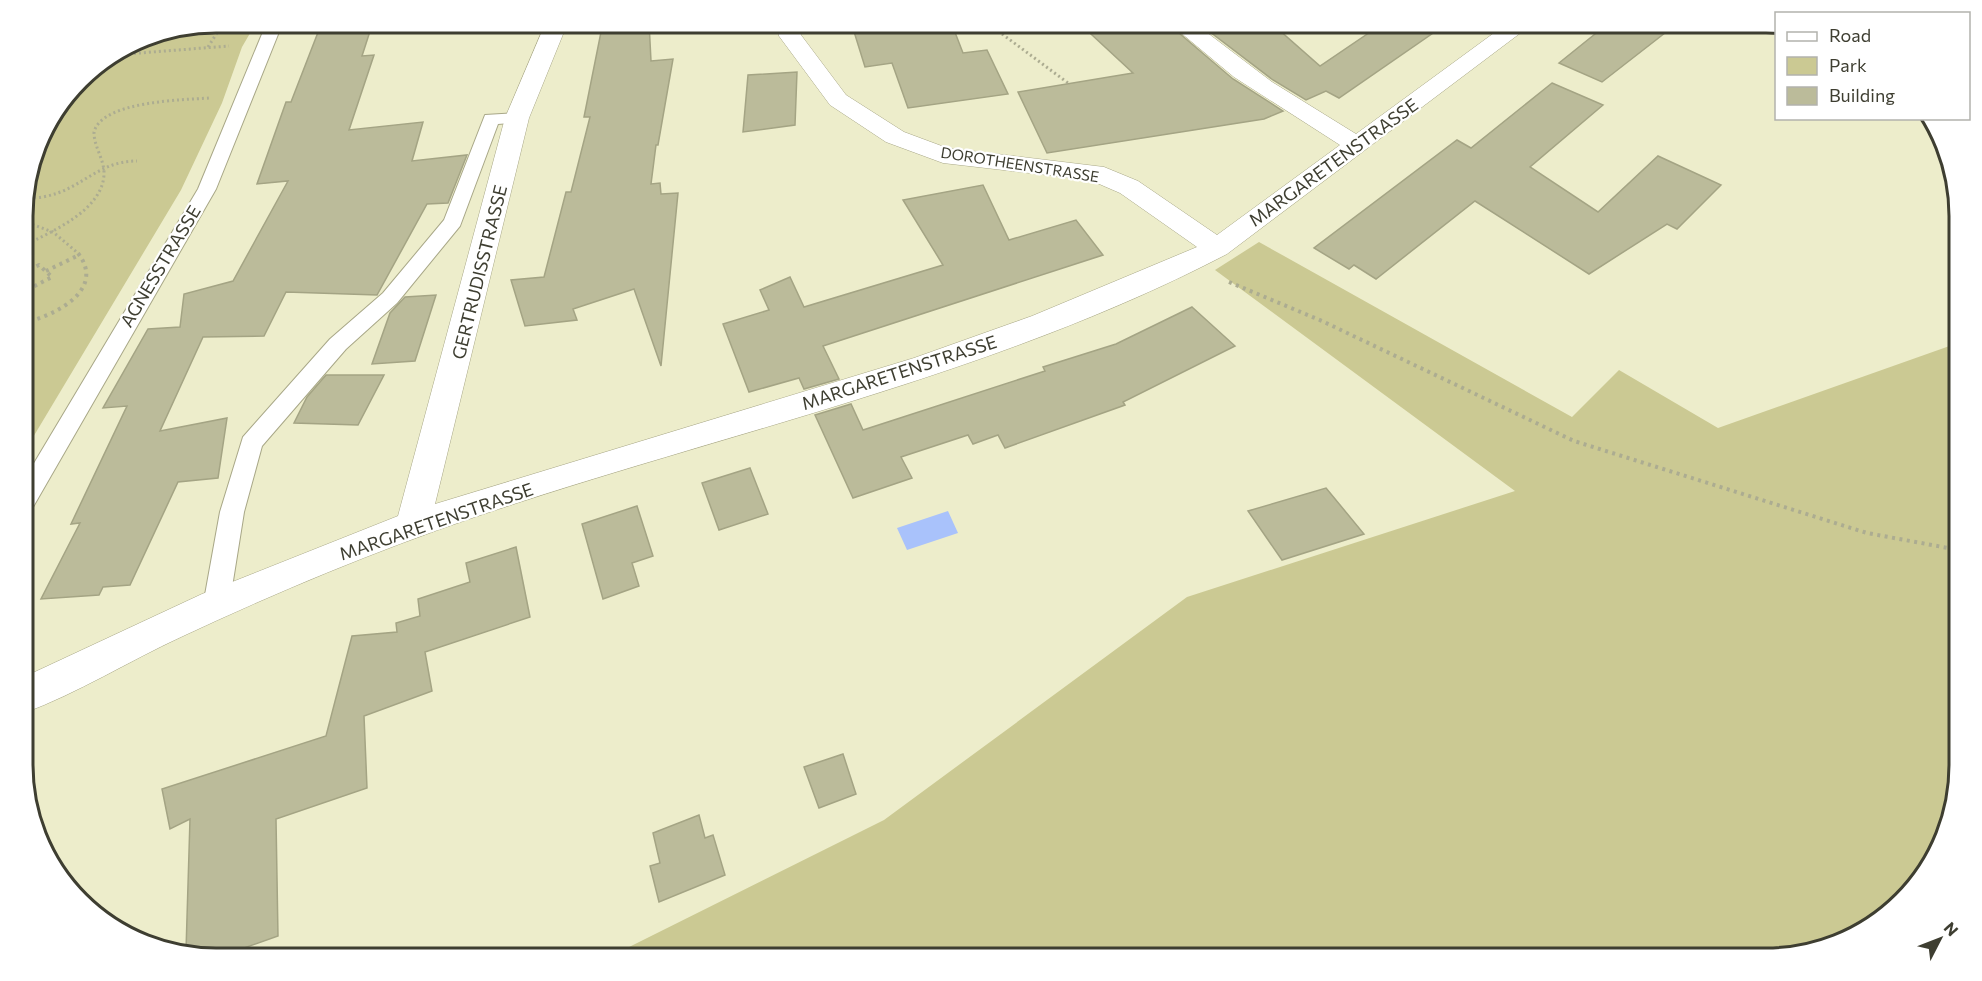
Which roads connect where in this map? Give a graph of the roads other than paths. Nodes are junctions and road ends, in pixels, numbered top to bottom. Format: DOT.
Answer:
graph roads {
  1 [pos="270,33"];
  2 [pos="553,33"];
  3 [pos="789,33"];
  4 [pos="1191,33"];
  5 [pos="1509,33"];
  6 [pos="518,118"];
  7 [pos="1355,144"];
  8 [pos="1217,248"];
  9 [pos="33,485"];
  10 [pos="413,525"];
  11 [pos="216,606"];
  12 [pos="33,691"];
  1 -- 9 [label="lane, AGNESSTRASSE"];
  2 -- 6 [label="street, GERTRUDISSTRASSE"];
  3 -- 8 [label="street, DOROTHEENSTRASSE"];
  4 -- 7 [label="street"];
  5 -- 7 [label="street, MARGARETENSTRASSE"];
  6 -- 10 [label="street, GERTRUDISSTRASSE"];
  6 -- 11 [label="lane"];
  7 -- 8 [label="street, MARGARETENSTRASSE"];
  8 -- 10 [label="street, MARGARETENSTRASSE"];
  10 -- 11 [label="street, MARGARETENSTRASSE"];
  11 -- 12 [label="street, MARGARETENSTRASSE"];
}
